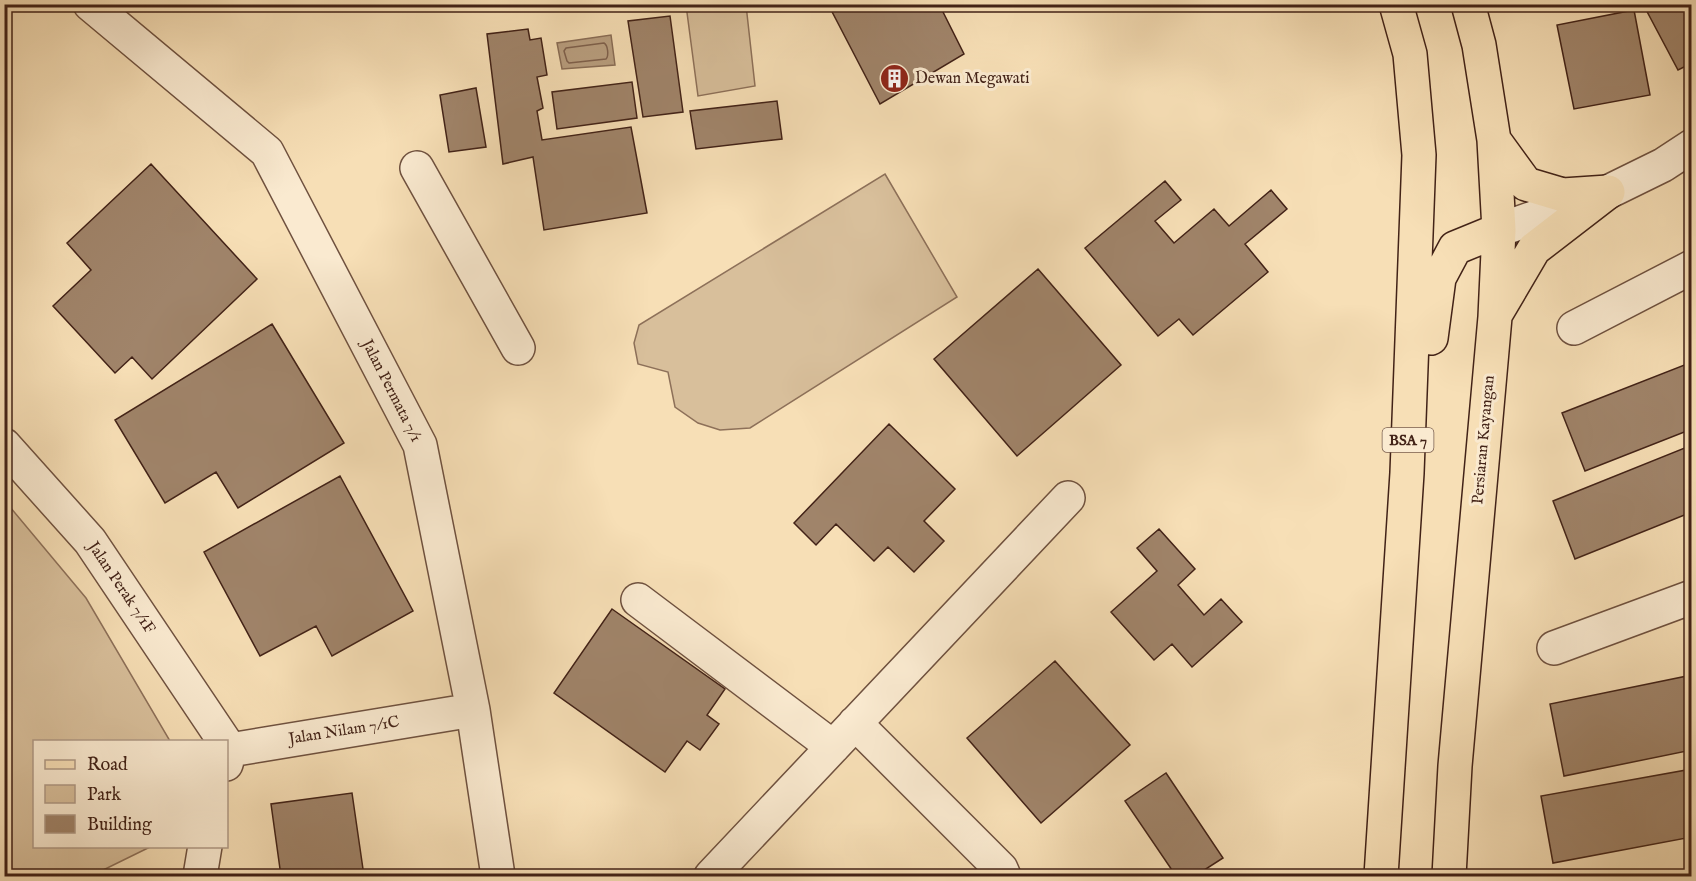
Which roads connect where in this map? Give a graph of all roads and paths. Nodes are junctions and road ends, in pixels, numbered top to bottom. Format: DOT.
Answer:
graph roads {
  1 [pos="90,4"];
  2 [pos="1396,4"];
  3 [pos="1468,4"];
  4 [pos="1494,140"];
  5 [pos="1692,146"];
  6 [pos="417,168"];
  7 [pos="1608,192"];
  8 [pos="1499,230"];
  9 [pos="1692,267"];
  10 [pos="1495,317"];
  11 [pos="1574,328"];
  12 [pos="518,348"];
  13 [pos="4,445"];
  14 [pos="1407,473"];
  15 [pos="1068,498"];
  16 [pos="1692,597"];
  17 [pos="638,600"];
  18 [pos="1554,648"];
  19 [pos="473,710"];
  20 [pos="855,723"];
  21 [pos="220,740"];
  22 [pos="833,747"];
  23 [pos="228,750"];
  24 [pos="205,848"];
  25 [pos="200,876"];
  26 [pos="498,876"];
  27 [pos="711,876"];
  28 [pos="1004,876"];
  29 [pos="1381,876"];
  30 [pos="1449,876"];
  1 -- 19 [label="street, Jalan Permata 7/1"];
  2 -- 14 [label="main road, BSA 7"];
  3 -- 4 [label="main road, Persiaran Kayangan"];
  4 -- 7 [label="main road"];
  4 -- 8 [label="main road, Persiaran Kayangan"];
  5 -- 7 [label="street"];
  6 -- 12 [label="street"];
  7 -- 8 [label="street"];
  7 -- 10 [label="main road"];
  8 -- 10 [label="main road, Persiaran Kayangan"];
  8 -- 14 [label="main road"];
  9 -- 11 [label="street"];
  10 -- 30 [label="main road, Persiaran Kayangan"];
  13 -- 21 [label="street, Jalan Perak 7/1F"];
  14 -- 29 [label="main road, BSA 7"];
  15 -- 20 [label="street"];
  16 -- 18 [label="street"];
  17 -- 22 [label="street"];
  19 -- 23 [label="street, Jalan Nilam 7/1C"];
  19 -- 26 [label="street, Jalan Permata 7/1"];
  20 -- 22 [label="street"];
  20 -- 28 [label="street"];
  22 -- 27 [label="street"];
  24 -- 25 [label="street"];
}
